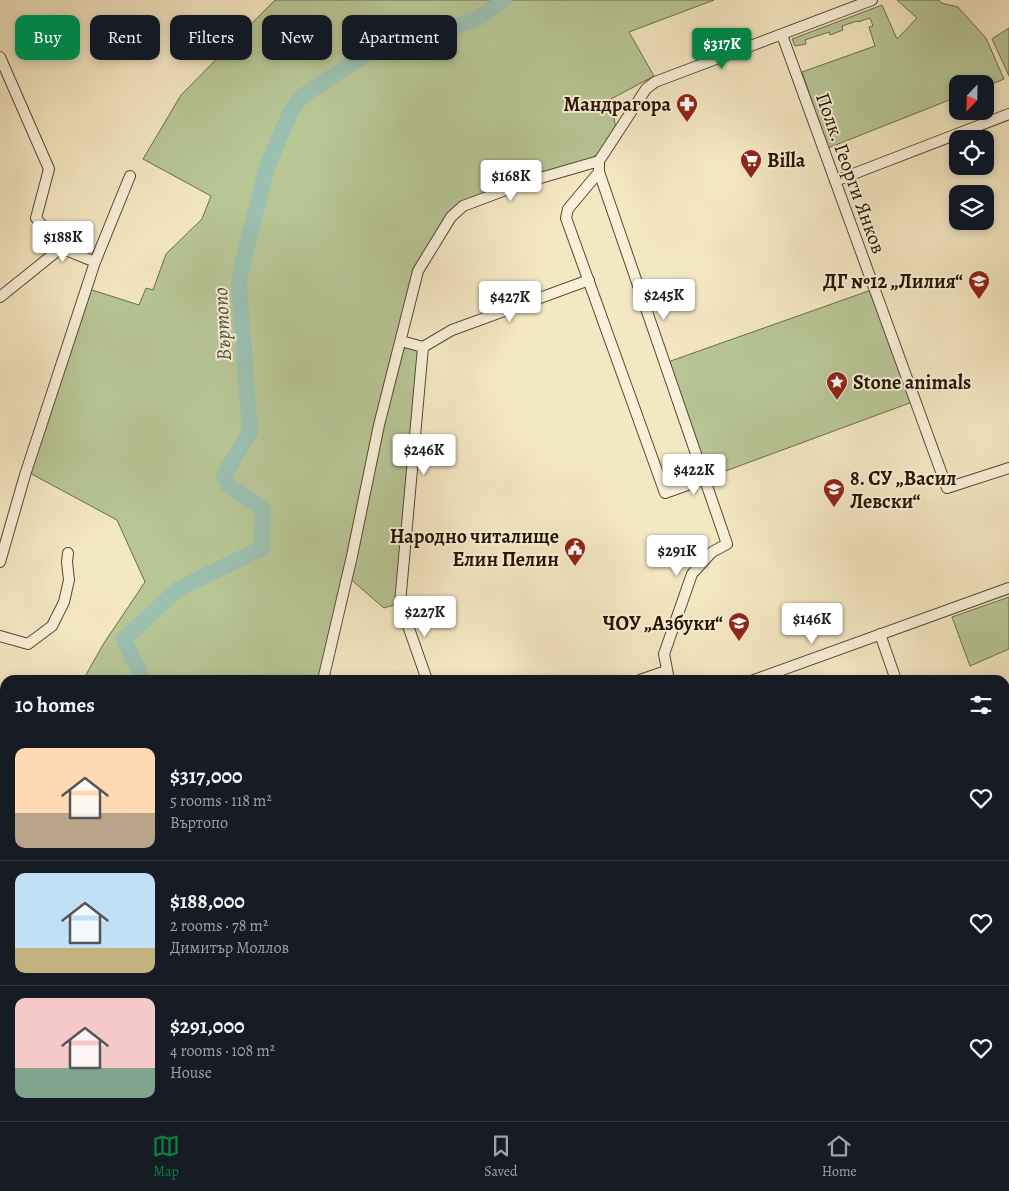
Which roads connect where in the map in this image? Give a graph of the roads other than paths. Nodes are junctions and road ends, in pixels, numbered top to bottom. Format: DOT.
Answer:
graph roads {
  1 [pos="872,0"];
  2 [pos="782,35"];
  3 [pos="0,57"];
  4 [pos="1009,114"];
  5 [pos="599,166"];
  6 [pos="130,176"];
  7 [pos="835,180"];
  8 [pos="61,248"];
  9 [pos="95,262"];
  10 [pos="588,280"];
  11 [pos="0,297"];
  12 [pos="401,341"];
  13 [pos="422,347"];
  14 [pos="1009,468"];
  15 [pos="704,479"];
  16 [pos="4,528"];
  17 [pos="68,553"];
  18 [pos="0,562"];
  19 [pos="1009,588"];
  20 [pos="880,634"];
  21 [pos="0,636"];
  22 [pos="323,675"];
  23 [pos="425,675"];
  24 [pos="668,675"];
  25 [pos="768,675"];
  26 [pos="894,675"];
  27 [pos="76,1121"];
  28 [pos="80,1121"];
  1 -- 2 [label="street"];
  2 -- 5 [label="street"];
  2 -- 7 [label="street, Полк. Георги Янков"];
  3 -- 8 [label="street"];
  4 -- 7 [label="street"];
  5 -- 10 [label="street"];
  5 -- 12 [label="street"];
  5 -- 15 [label="street"];
  6 -- 9 [label="street"];
  7 -- 14 [label="street, Полк. Георги Янков"];
  8 -- 9 [label="street"];
  8 -- 11 [label="street"];
  9 -- 16 [label="street"];
  10 -- 13 [label="street"];
  10 -- 15 [label="street"];
  12 -- 13 [label="street"];
  12 -- 22 [label="street"];
  13 -- 23 [label="street"];
  15 -- 24 [label="street"];
  16 -- 18 [label="street"];
  17 -- 21 [label="street"];
  19 -- 20 [label="street"];
  20 -- 25 [label="street"];
  20 -- 26 [label="street"];
  27 -- 28 [label="main road"];
}
